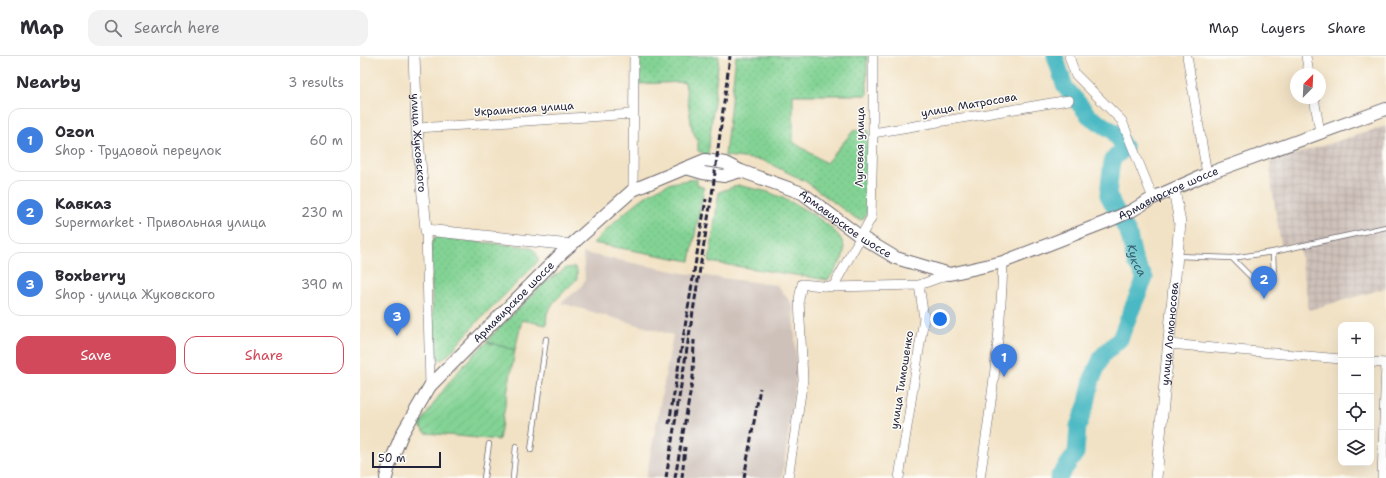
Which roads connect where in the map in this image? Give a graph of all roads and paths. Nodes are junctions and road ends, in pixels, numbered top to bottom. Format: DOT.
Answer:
graph roads {
  1 [pos="414,56"];
  2 [pos="634,56"];
  3 [pos="873,56"];
  4 [pos="1069,56"];
  5 [pos="1187,56"];
  6 [pos="1306,56"];
  7 [pos="1308,68"];
  8 [pos="1069,100"];
  9 [pos="1315,104"];
  10 [pos="1386,109"];
  11 [pos="633,114"];
  12 [pos="417,128"];
  13 [pos="1320,132"];
  14 [pos="873,133"];
  15 [pos="1207,174"];
  16 [pos="1174,189"];
  17 [pos="633,190"];
  18 [pos="1153,198"];
  19 [pos="1386,227"];
  20 [pos="426,230"];
  21 [pos="861,237"];
  22 [pos="570,245"];
  23 [pos="1273,252"];
  24 [pos="1177,256"];
  25 [pos="1232,258"];
  26 [pos="1003,262"];
  27 [pos="950,274"];
  28 [pos="919,285"];
  29 [pos="832,287"];
  30 [pos="546,339"];
  31 [pos="1169,344"];
  32 [pos="1338,359"];
  33 [pos="1374,362"];
  34 [pos="1386,363"];
  35 [pos="430,386"];
  36 [pos="489,444"];
  37 [pos="516,446"];
  38 [pos="532,450"];
  39 [pos="386,478"];
  40 [pos="484,478"];
  41 [pos="512,478"];
  42 [pos="788,478"];
  43 [pos="899,478"];
  44 [pos="980,478"];
  45 [pos="1156,478"];
  46 [pos="1382,478"];
  1 -- 12 [label="street, улица Жуковского"];
  2 -- 11 [label="street"];
  3 -- 14 [label="street, Луговая улица"];
  4 -- 18 [label="street"];
  5 -- 15 [label="street"];
  6 -- 7 [label="street"];
  8 -- 14 [label="street, улица Матросова"];
  9 -- 13 [label="street"];
  10 -- 13 [label="main road, Армавирское шоссе"];
  11 -- 12 [label="street, Украинская улица"];
  11 -- 17 [label="street"];
  12 -- 20 [label="street, улица Жуковского"];
  13 -- 15 [label="main road, Армавирское шоссе"];
  14 -- 21 [label="street, Луговая улица"];
  15 -- 16 [label="main road, Армавирское шоссе"];
  16 -- 18 [label="main road, Армавирское шоссе"];
  16 -- 24 [label="street, улица Ломоносова"];
  17 -- 21 [label="main road, Армавирское шоссе"];
  17 -- 22 [label="main road, Армавирское шоссе"];
  18 -- 26 [label="main road, Армавирское шоссе"];
  19 -- 23 [label="lane"];
  20 -- 22 [label="street"];
  20 -- 35 [label="street, улица Жуковского"];
  21 -- 27 [label="main road, Армавирское шоссе"];
  21 -- 29 [label="street, Луговая улица"];
  22 -- 35 [label="main road, Армавирское шоссе"];
  23 -- 25 [label="lane"];
  23 -- 25 [label="lane"];
  24 -- 25 [label="lane"];
  24 -- 31 [label="street, улица Ломоносова"];
  26 -- 27 [label="main road, Армавирское шоссе"];
  26 -- 44 [label="street"];
  27 -- 28 [label="street, Армавирское шоссе"];
  28 -- 29 [label="street, Армавирское шоссе"];
  28 -- 43 [label="street, улица Тимошенко"];
  29 -- 42 [label="street, Армавирское шоссе"];
  30 -- 38 [label="lane"];
  31 -- 32 [label="street"];
  31 -- 45 [label="street, улица Ломоносова"];
  33 -- 34 [label="street"];
  34 -- 46 [label="street"];
  35 -- 39 [label="main road, Армавирское шоссе"];
  36 -- 40 [label="lane"];
  37 -- 41 [label="lane"];
}
